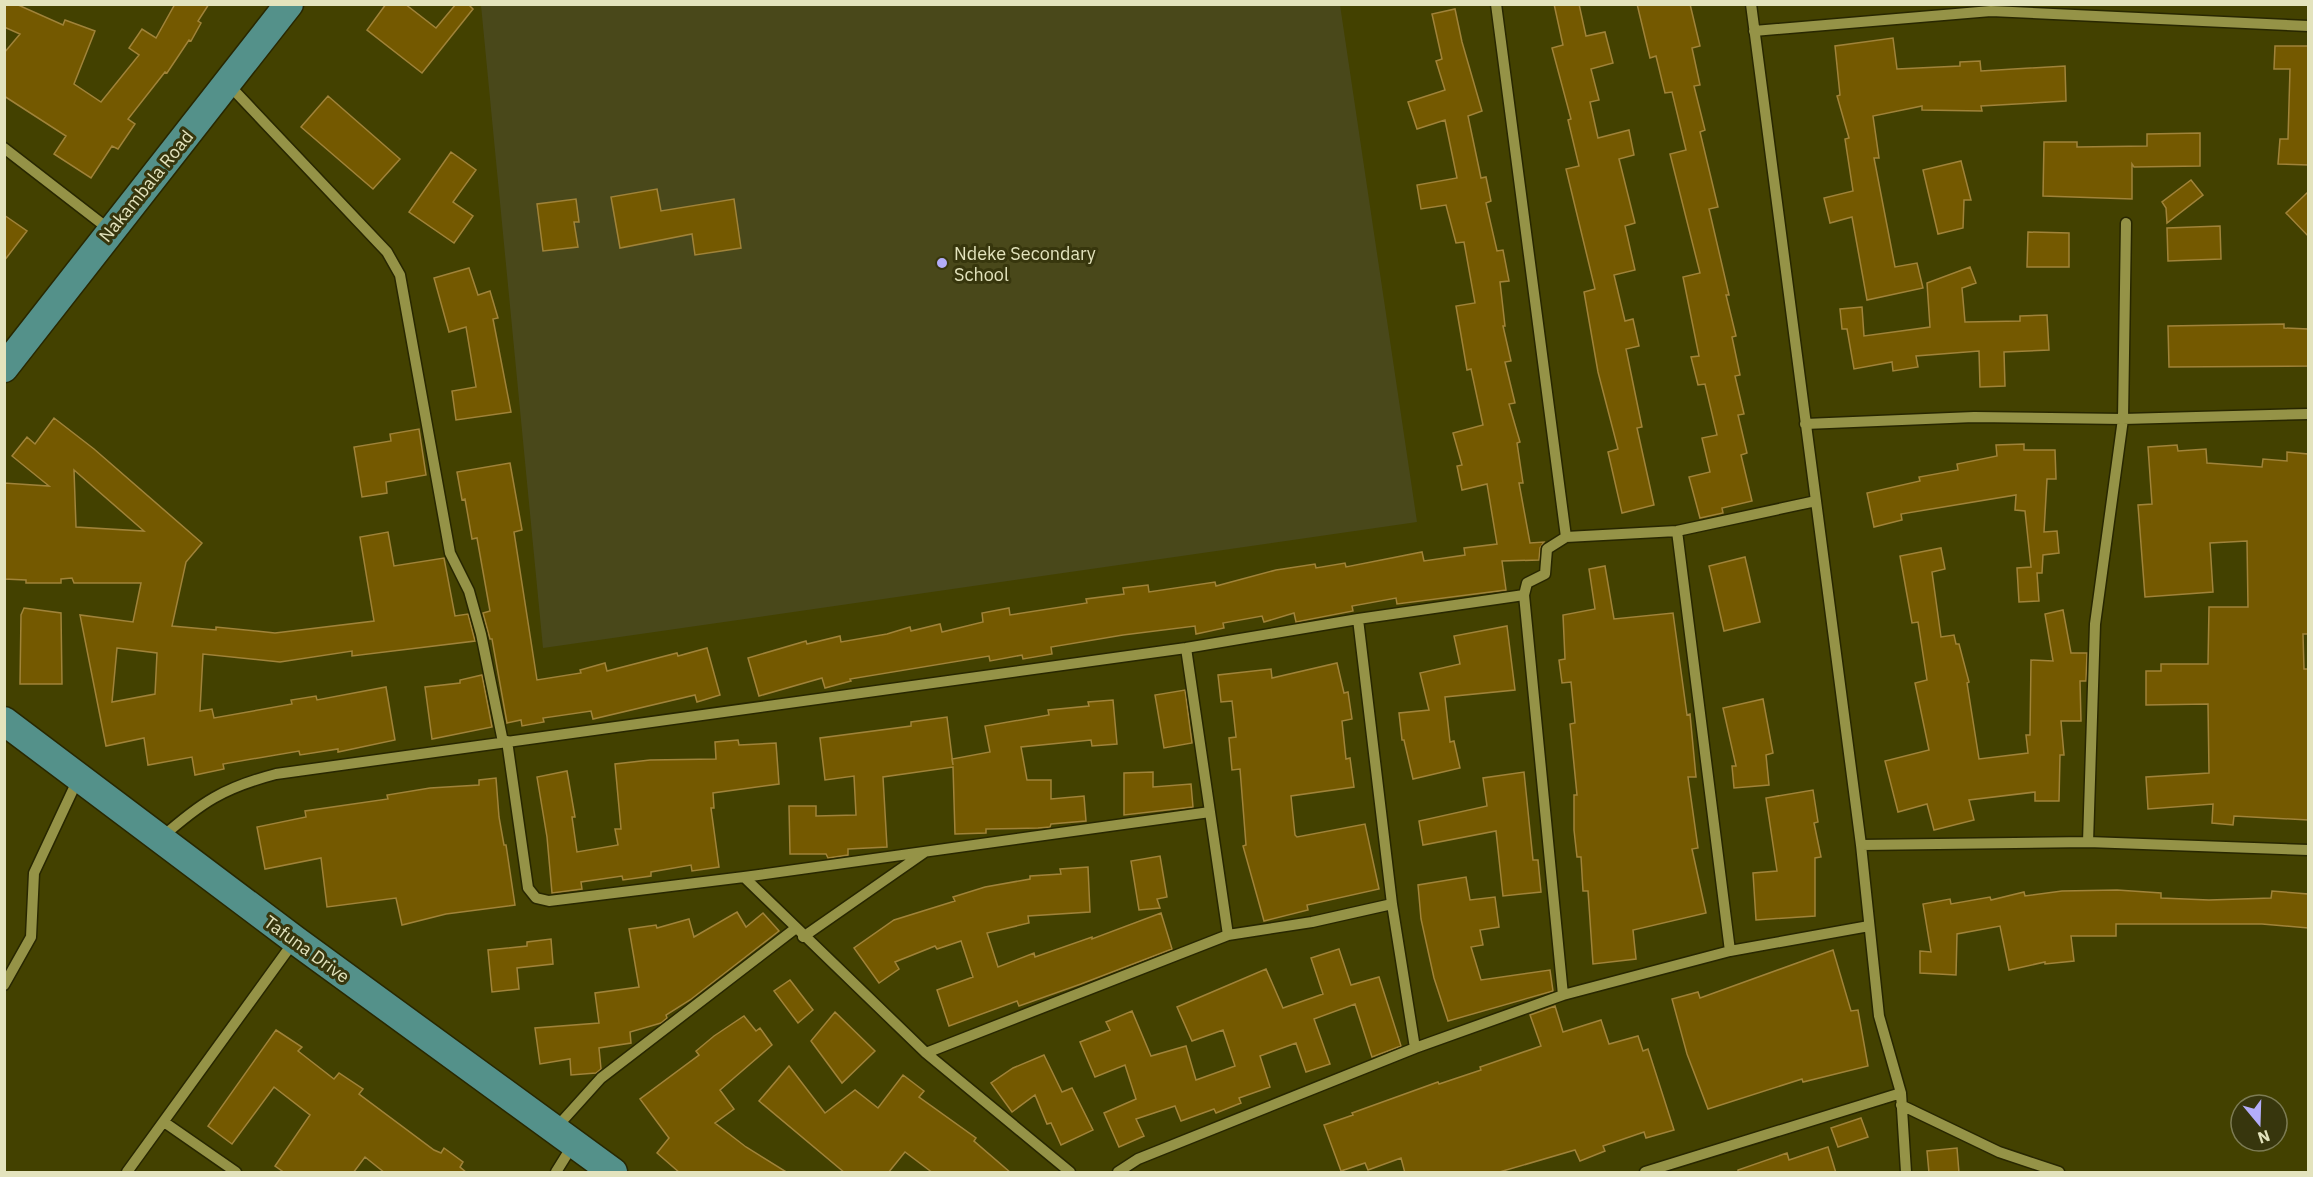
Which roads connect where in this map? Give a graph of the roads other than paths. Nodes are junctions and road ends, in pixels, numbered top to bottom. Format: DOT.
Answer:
graph roads {
  1 [pos="289,4"];
  2 [pos="1496,4"];
  3 [pos="1751,4"];
  4 [pos="2308,26"];
  5 [pos="1754,31"];
  6 [pos="228,85"];
  7 [pos="4,148"];
  8 [pos="2126,223"];
  9 [pos="110,230"];
  10 [pos="4,368"];
  11 [pos="2308,414"];
  12 [pos="2123,419"];
  13 [pos="1805,424"];
  14 [pos="1816,501"];
  15 [pos="1677,531"];
  16 [pos="1566,537"];
  17 [pos="1524,595"];
  18 [pos="1358,619"];
  19 [pos="1186,648"];
  20 [pos="4,721"];
  21 [pos="505,742"];
  22 [pos="78,779"];
  23 [pos="1210,812"];
  24 [pos="160,839"];
  25 [pos="2088,842"];
  26 [pos="1861,845"];
  27 [pos="927,850"];
  28 [pos="2308,850"];
  29 [pos="744,877"];
  30 [pos="1392,904"];
  31 [pos="1869,926"];
  32 [pos="800,933"];
  33 [pos="1228,935"];
  34 [pos="295,940"];
  35 [pos="1730,951"];
  36 [pos="4,986"];
  37 [pos="1563,995"];
  38 [pos="1415,1048"];
  39 [pos="926,1053"];
  40 [pos="1901,1093"];
  41 [pos="1901,1105"];
  42 [pos="164,1122"];
  43 [pos="564,1136"];
  44 [pos="127,1173"];
  45 [pos="236,1173"];
  46 [pos="556,1173"];
  47 [pos="614,1173"];
  48 [pos="1070,1173"];
  49 [pos="1118,1173"];
  50 [pos="1645,1173"];
  51 [pos="1906,1173"];
  52 [pos="2059,1173"];
  1 -- 6 [label="main road, Nakambala Road"];
  2 -- 16 [label="street"];
  3 -- 5 [label="street"];
  4 -- 5 [label="street"];
  5 -- 13 [label="street"];
  6 -- 9 [label="main road, Nakambala Road"];
  6 -- 21 [label="street"];
  7 -- 9 [label="street"];
  8 -- 12 [label="street"];
  9 -- 10 [label="main road, Nakambala Road"];
  11 -- 12 [label="street"];
  12 -- 13 [label="street"];
  12 -- 25 [label="street"];
  13 -- 14 [label="street"];
  14 -- 15 [label="street"];
  14 -- 26 [label="street"];
  15 -- 16 [label="street"];
  15 -- 35 [label="street"];
  16 -- 17 [label="street"];
  17 -- 18 [label="street"];
  17 -- 37 [label="street"];
  18 -- 19 [label="street"];
  18 -- 30 [label="street"];
  19 -- 21 [label="street"];
  19 -- 23 [label="street"];
  20 -- 22 [label="main road, Tafuna Drive"];
  21 -- 24 [label="street"];
  21 -- 29 [label="street"];
  22 -- 24 [label="main road, Tafuna Drive"];
  22 -- 36 [label="street"];
  23 -- 27 [label="street"];
  23 -- 33 [label="street"];
  24 -- 34 [label="main road, Tafuna Drive"];
  25 -- 26 [label="street"];
  25 -- 28 [label="street"];
  26 -- 31 [label="street"];
  27 -- 29 [label="street"];
  27 -- 32 [label="street"];
  29 -- 32 [label="street"];
  30 -- 33 [label="street"];
  30 -- 38 [label="street"];
  31 -- 35 [label="street"];
  31 -- 40 [label="street"];
  32 -- 39 [label="street"];
  32 -- 43 [label="street"];
  33 -- 39 [label="street"];
  34 -- 42 [label="street"];
  34 -- 43 [label="main road, Tafuna Drive"];
  35 -- 37 [label="street"];
  37 -- 38 [label="street"];
  38 -- 49 [label="street"];
  39 -- 48 [label="street"];
  40 -- 41 [label="street"];
  40 -- 50 [label="street"];
  41 -- 51 [label="street"];
  41 -- 52 [label="street"];
  42 -- 44 [label="street"];
  42 -- 45 [label="street"];
  43 -- 46 [label="street"];
  43 -- 47 [label="main road, Tafuna Drive"];
}
